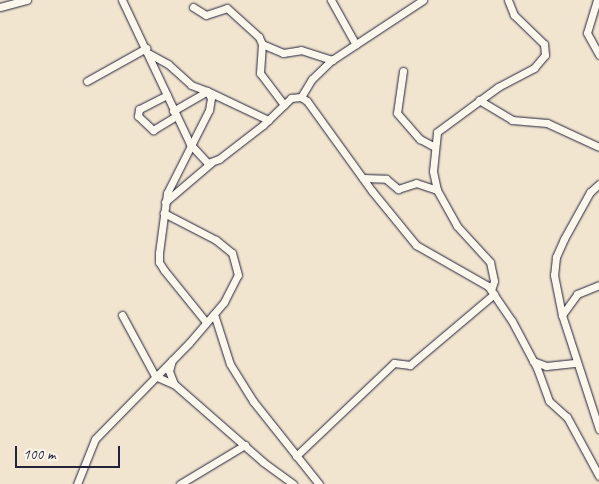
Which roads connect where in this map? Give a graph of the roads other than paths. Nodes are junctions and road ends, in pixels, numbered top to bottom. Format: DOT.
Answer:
graph roads {
  1 [pos="27,0"];
  2 [pos="122,0"];
  3 [pos="331,0"];
  4 [pos="422,0"];
  5 [pos="508,0"];
  6 [pos="597,0"];
  7 [pos="193,7"];
  8 [pos="0,8"];
  9 [pos="262,44"];
  10 [pos="356,45"];
  11 [pos="147,51"];
  12 [pos="599,55"];
  13 [pos="332,60"];
  14 [pos="403,71"];
  15 [pos="87,81"];
  16 [pos="207,91"];
  17 [pos="167,94"];
  18 [pos="301,97"];
  19 [pos="479,100"];
  20 [pos="284,105"];
  21 [pos="175,114"];
  22 [pos="268,120"];
  23 [pos="190,144"];
  24 [pos="599,145"];
  25 [pos="433,146"];
  26 [pos="199,155"];
  27 [pos="211,162"];
  28 [pos="196,176"];
  29 [pos="362,178"];
  30 [pos="599,184"];
  31 [pos="437,190"];
  32 [pos="165,202"];
  33 [pos="164,213"];
  34 [pos="599,285"];
  35 [pos="493,292"];
  36 [pos="214,314"];
  37 [pos="122,315"];
  38 [pos="562,315"];
  39 [pos="206,322"];
  40 [pos="172,360"];
  41 [pos="533,361"];
  42 [pos="577,363"];
  43 [pos="155,376"];
  44 [pos="174,384"];
  45 [pos="599,429"];
  46 [pos="245,445"];
  47 [pos="296,456"];
  48 [pos="599,476"];
  49 [pos="78,484"];
  50 [pos="180,484"];
  51 [pos="293,484"];
  52 [pos="319,484"];
  1 -- 8 [label="street"];
  2 -- 11 [label="street"];
  3 -- 10 [label="street"];
  4 -- 10 [label="street"];
  5 -- 19 [label="street"];
  6 -- 12 [label="street"];
  7 -- 9 [label="street"];
  9 -- 13 [label="street"];
  9 -- 20 [label="street"];
  10 -- 13 [label="street"];
  11 -- 15 [label="street"];
  11 -- 16 [label="street"];
  11 -- 17 [label="street"];
  13 -- 18 [label="street"];
  14 -- 25 [label="street"];
  16 -- 21 [label="street"];
  16 -- 22 [label="street"];
  16 -- 23 [label="street"];
  17 -- 21 [label="street"];
  17 -- 21 [label="street"];
  18 -- 20 [label="street"];
  18 -- 29 [label="street"];
  19 -- 24 [label="street"];
  19 -- 25 [label="street"];
  20 -- 22 [label="street"];
  21 -- 23 [label="street"];
  22 -- 27 [label="street"];
  23 -- 26 [label="street"];
  23 -- 32 [label="street"];
  25 -- 31 [label="street"];
  26 -- 27 [label="street"];
  26 -- 28 [label="street"];
  27 -- 28 [label="street"];
  28 -- 32 [label="street"];
  29 -- 31 [label="street"];
  29 -- 35 [label="street"];
  30 -- 38 [label="street"];
  31 -- 35 [label="street"];
  32 -- 33 [label="street"];
  33 -- 36 [label="street"];
  33 -- 39 [label="street"];
  34 -- 38 [label="street"];
  35 -- 41 [label="street"];
  35 -- 47 [label="street"];
  36 -- 39 [label="street"];
  36 -- 47 [label="street"];
  37 -- 43 [label="street"];
  38 -- 42 [label="street"];
  39 -- 40 [label="street"];
  40 -- 43 [label="street"];
  40 -- 44 [label="street"];
  41 -- 42 [label="street"];
  41 -- 48 [label="street"];
  42 -- 45 [label="street"];
  43 -- 44 [label="street"];
  43 -- 49 [label="street"];
  44 -- 46 [label="street"];
  46 -- 50 [label="street"];
  46 -- 51 [label="street"];
  47 -- 52 [label="street"];
}
